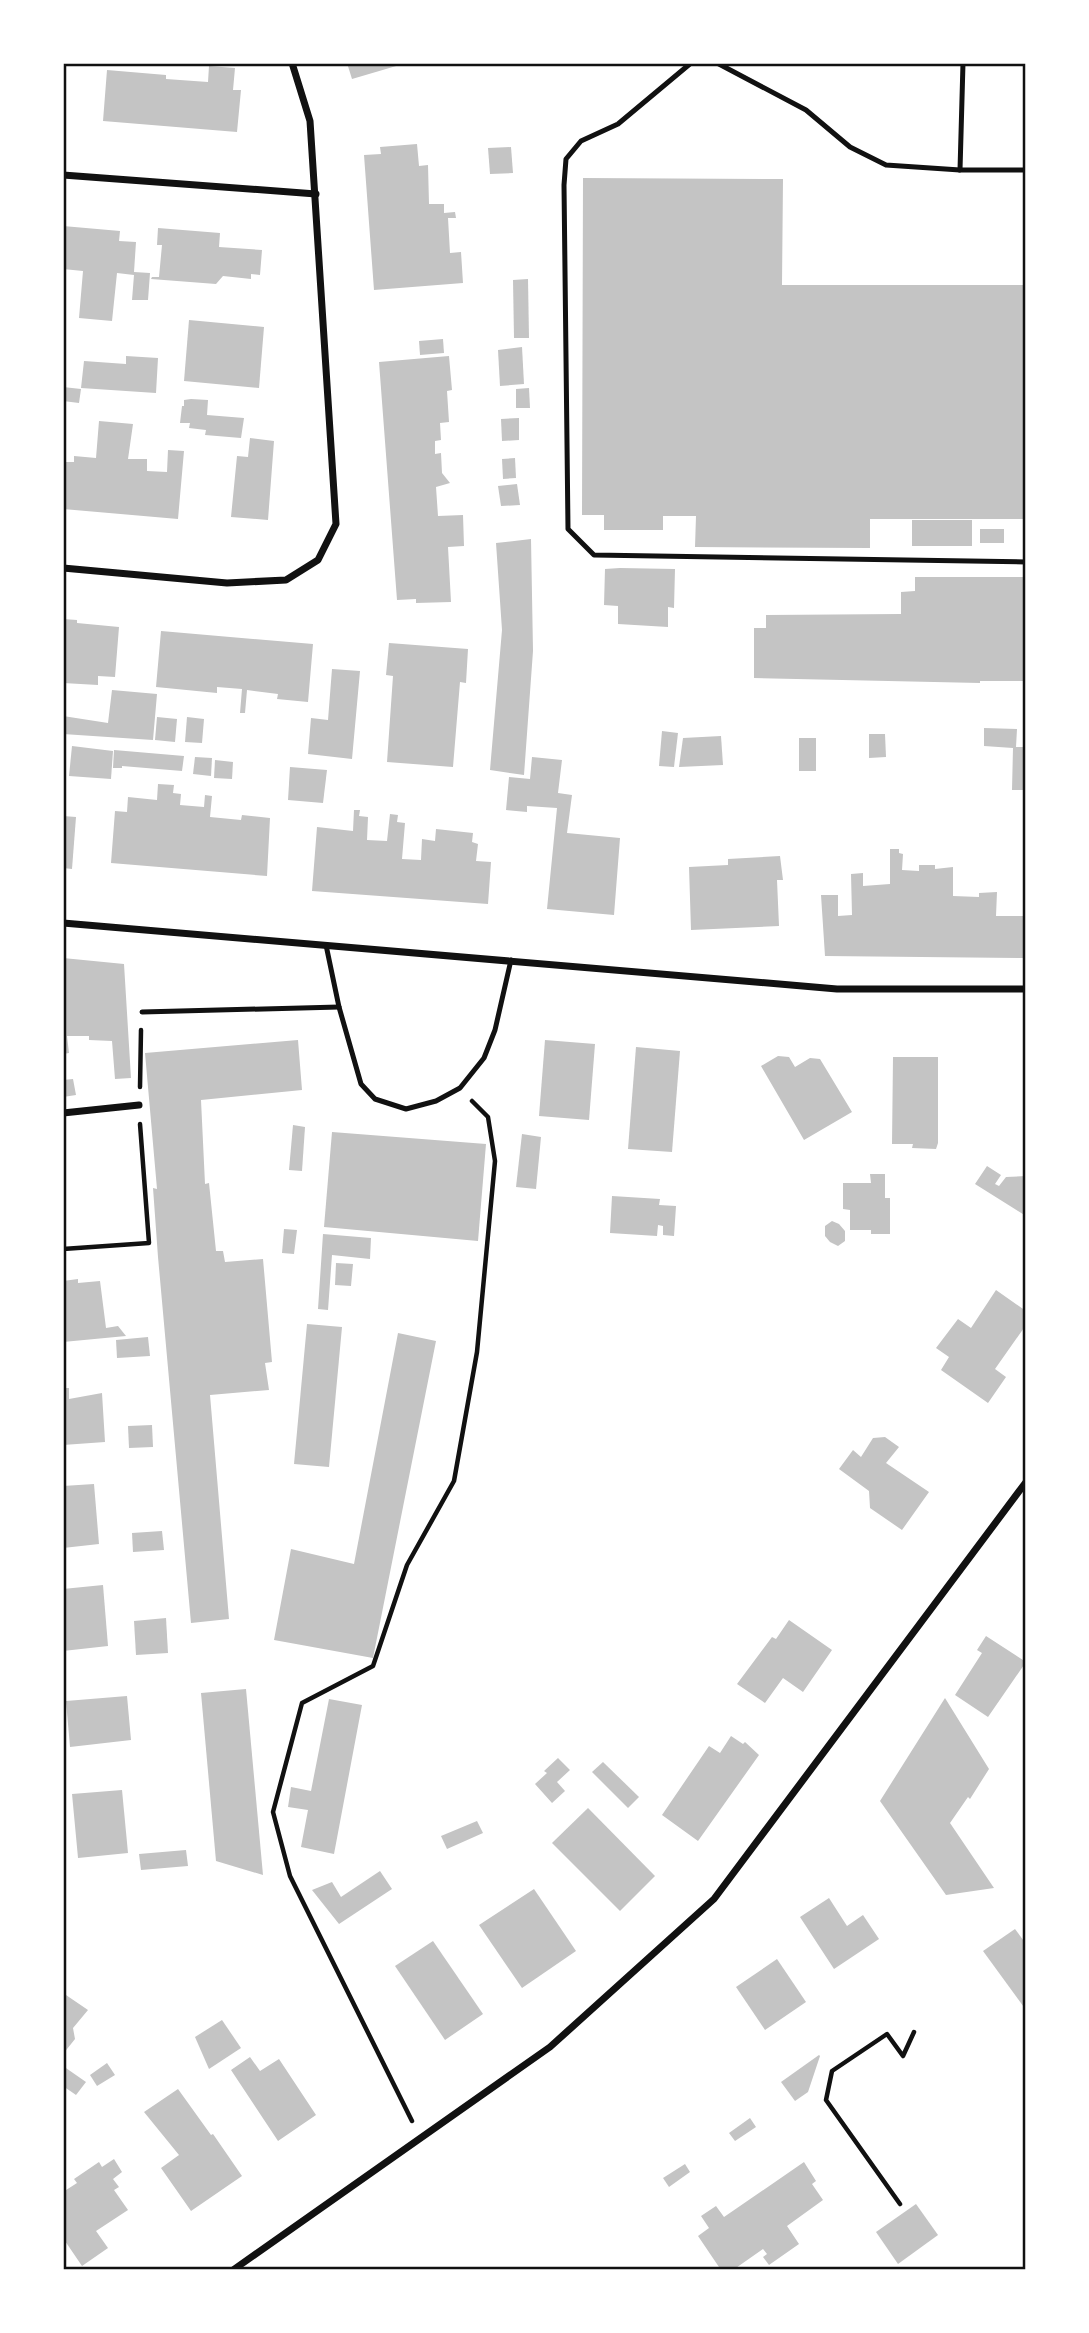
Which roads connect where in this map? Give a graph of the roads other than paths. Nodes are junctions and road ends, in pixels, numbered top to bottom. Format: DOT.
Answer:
graph roads {
  1 [pos="292,63"];
  2 [pos="691,63"];
  3 [pos="717,63"];
  4 [pos="963,63"];
  5 [pos="960,170"];
  6 [pos="1026,170"];
  7 [pos="63,175"];
  8 [pos="316,194"];
  9 [pos="1026,562"];
  10 [pos="63,568"];
  11 [pos="63,923"];
  12 [pos="326,945"];
  13 [pos="511,960"];
  14 [pos="1026,989"];
  15 [pos="339,1007"];
  16 [pos="142,1012"];
  17 [pos="139,1105"];
  18 [pos="63,1113"];
  19 [pos="1026,1482"];
  20 [pos="233,2270"];
  1 -- 8 [label="street"];
  2 -- 9 [label="lane"];
  3 -- 5 [label="lane"];
  4 -- 5 [label="lane"];
  5 -- 6 [label="lane"];
  7 -- 8 [label="street"];
  8 -- 10 [label="street"];
  11 -- 12 [label="street"];
  12 -- 13 [label="street"];
  12 -- 15 [label="lane"];
  13 -- 14 [label="street"];
  13 -- 15 [label="lane"];
  15 -- 16 [label="lane"];
  17 -- 18 [label="street"];
  19 -- 20 [label="street"];
}
